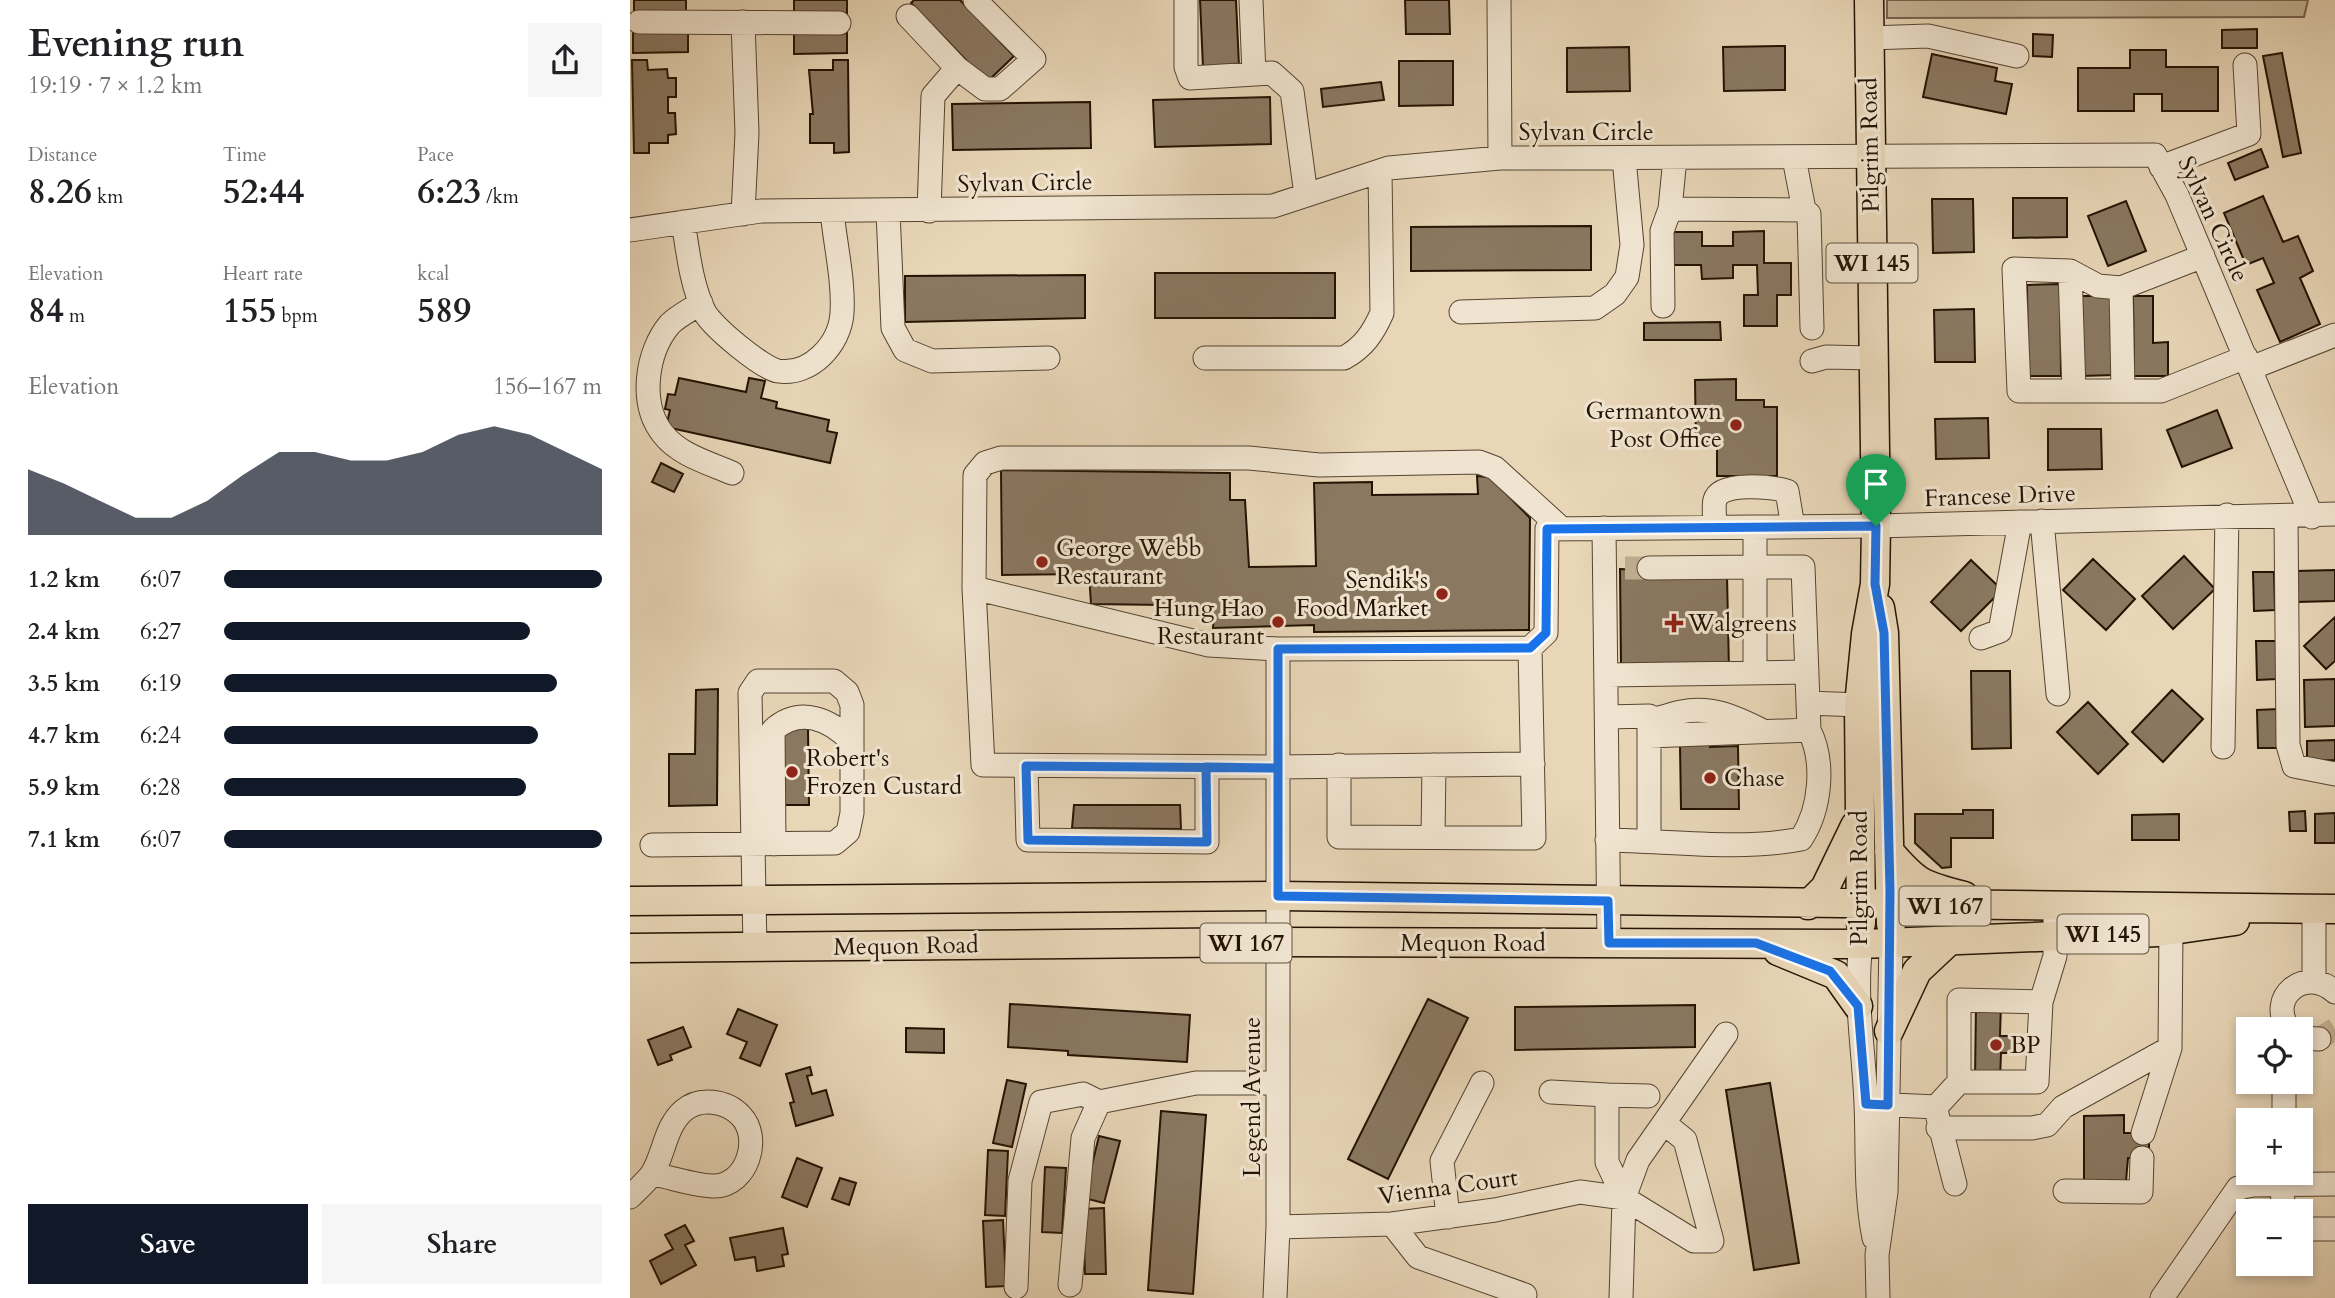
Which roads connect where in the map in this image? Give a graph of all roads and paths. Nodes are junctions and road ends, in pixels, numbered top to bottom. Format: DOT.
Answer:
graph roads {
  1 [pos="975,0"];
  2 [pos="1186,0"];
  3 [pos="1251,0"];
  4 [pos="1499,0"];
  5 [pos="1869,0"];
  6 [pos="908,16"];
  7 [pos="639,22"];
  8 [pos="743,22"];
  9 [pos="839,23"];
  10 [pos="1869,38"];
  11 [pos="2017,56"];
  12 [pos="2245,65"];
  13 [pos="957,68"];
  14 [pos="1254,74"];
  15 [pos="1500,158"];
  16 [pos="1624,158"];
  17 [pos="1675,158"];
  18 [pos="1794,158"];
  19 [pos="1870,158"];
  20 [pos="2161,167"];
  21 [pos="1380,171"];
  22 [pos="1306,195"];
  23 [pos="1670,209"];
  24 [pos="1804,210"];
  25 [pos="832,211"];
  26 [pos="888,211"];
  27 [pos="929,211"];
  28 [pos="743,214"];
  29 [pos="683,222"];
  30 [pos="630,230"];
  31 [pos="2203,256"];
  32 [pos="2070,271"];
  33 [pos="2121,288"];
  34 [pos="701,303"];
  35 [pos="1662,306"];
  36 [pos="1461,312"];
  37 [pos="1812,328"];
  38 [pos="2335,335"];
  39 [pos="1048,358"];
  40 [pos="1205,358"];
  41 [pos="1874,358"];
  42 [pos="1812,361"];
  43 [pos="2249,363"];
  44 [pos="2074,391"];
  45 [pos="2123,391"];
  46 [pos="732,474"];
  47 [pos="2227,515"];
  48 [pos="2286,516"];
  49 [pos="2324,516"];
  50 [pos="2031,522"];
  51 [pos="1876,526"];
  52 [pos="1715,527"];
  53 [pos="1755,527"];
  54 [pos="1793,527"];
  55 [pos="1583,528"];
  56 [pos="1755,567"];
  57 [pos="1649,568"];
  58 [pos="1875,584"];
  59 [pos="974,588"];
  60 [pos="1981,638"];
  61 [pos="1530,648"];
  62 [pos="1278,649"];
  63 [pos="1755,672"];
  64 [pos="1807,672"];
  65 [pos="1608,675"];
  66 [pos="2058,694"];
  67 [pos="1808,703"];
  68 [pos="1859,705"];
  69 [pos="1607,717"];
  70 [pos="1751,725"];
  71 [pos="1652,729"];
  72 [pos="1809,730"];
  73 [pos="852,743"];
  74 [pos="2223,747"];
  75 [pos="1887,759"];
  76 [pos="1859,760"];
  77 [pos="1533,764"];
  78 [pos="1339,765"];
  79 [pos="1434,765"];
  80 [pos="1026,766"];
  81 [pos="1206,767"];
  82 [pos="1278,768"];
  83 [pos="2335,774"];
  84 [pos="774,779"];
  85 [pos="753,804"];
  86 [pos="1860,817"];
  87 [pos="1433,837"];
  88 [pos="1608,840"];
  89 [pos="1649,841"];
  90 [pos="764,844"];
  91 [pos="652,845"];
  92 [pos="1889,851"];
  93 [pos="1278,896"];
  94 [pos="754,900"];
  95 [pos="630,901"];
  96 [pos="1608,901"];
  97 [pos="1808,905"];
  98 [pos="1860,906"];
  99 [pos="1891,906"];
  100 [pos="2000,906"];
  101 [pos="2054,906"];
  102 [pos="2324,910"];
  103 [pos="2171,930"];
  104 [pos="2053,936"];
  105 [pos="1949,941"];
  106 [pos="1278,942"];
  107 [pos="1609,943"];
  108 [pos="1756,943"];
  109 [pos="1891,943"];
  110 [pos="1861,944"];
  111 [pos="755,947"];
  112 [pos="630,948"];
  113 [pos="2328,986"];
  114 [pos="2041,1002"];
  115 [pos="1858,1006"];
  116 [pos="2284,1017"];
  117 [pos="1889,1031"];
  118 [pos="1726,1034"];
  119 [pos="2170,1048"];
  120 [pos="1959,1082"];
  121 [pos="1278,1083"];
  122 [pos="1482,1083"];
  123 [pos="1551,1092"];
  124 [pos="1607,1095"];
  125 [pos="1648,1096"];
  126 [pos="1099,1102"];
  127 [pos="1877,1104"];
  128 [pos="1937,1117"];
  129 [pos="1664,1123"];
  130 [pos="2143,1133"];
  131 [pos="2142,1158"];
  132 [pos="652,1174"];
  133 [pos="2313,1182"];
  134 [pos="1955,1184"];
  135 [pos="2335,1184"];
  136 [pos="2251,1185"];
  137 [pos="2065,1191"];
  138 [pos="630,1197"];
  139 [pos="1624,1198"];
  140 [pos="1448,1217"];
  141 [pos="1392,1224"];
  142 [pos="1278,1227"];
  143 [pos="2313,1229"];
  144 [pos="2335,1229"];
  145 [pos="1070,1285"];
  146 [pos="1016,1287"];
  147 [pos="1525,1295"];
  148 [pos="1275,1298"];
  149 [pos="1621,1298"];
  150 [pos="1878,1298"];
  151 [pos="2162,1298"];
  1 -- 13 [label="street"];
  2 -- 14 [label="street"];
  3 -- 14 [label="street"];
  4 -- 15 [label="street"];
  5 -- 10 [label="main road, Pilgrim Road / WI 145"];
  6 -- 13 [label="street"];
  7 -- 8 [label="street"];
  8 -- 9 [label="street"];
  8 -- 28 [label="street"];
  10 -- 11 [label="street"];
  10 -- 19 [label="main road, Pilgrim Road / WI 145"];
  12 -- 20 [label="street"];
  13 -- 27 [label="street"];
  14 -- 22 [label="street"];
  15 -- 16 [label="street, Sylvan Circle"];
  15 -- 21 [label="street, Sylvan Circle"];
  16 -- 17 [label="street, Sylvan Circle"];
  16 -- 36 [label="street"];
  17 -- 18 [label="street, Sylvan Circle"];
  17 -- 23 [label="street"];
  18 -- 19 [label="street, Sylvan Circle"];
  18 -- 24 [label="street"];
  19 -- 20 [label="street, Sylvan Circle"];
  19 -- 41 [label="main road, Pilgrim Road / WI 145"];
  20 -- 31 [label="street, Sylvan Circle"];
  21 -- 22 [label="street, Sylvan Circle"];
  21 -- 40 [label="street"];
  22 -- 27 [label="street, Sylvan Circle"];
  23 -- 24 [label="street"];
  23 -- 35 [label="street"];
  24 -- 37 [label="street"];
  25 -- 26 [label="street, Sylvan Circle"];
  25 -- 28 [label="street, Sylvan Circle"];
  25 -- 34 [label="street"];
  26 -- 27 [label="street, Sylvan Circle"];
  26 -- 39 [label="street"];
  28 -- 29 [label="street, Sylvan Circle"];
  29 -- 30 [label="street, Sylvan Circle"];
  29 -- 34 [label="street"];
  31 -- 33 [label="street"];
  31 -- 43 [label="street, Sylvan Circle"];
  32 -- 33 [label="street"];
  32 -- 44 [label="street"];
  32 -- 44 [label="street"];
  33 -- 45 [label="street"];
  34 -- 46 [label="street"];
  38 -- 43 [label="street"];
  41 -- 42 [label="street"];
  41 -- 51 [label="main road, Pilgrim Road / WI 145"];
  43 -- 45 [label="street"];
  43 -- 49 [label="street, Sylvan Circle"];
  44 -- 45 [label="street"];
  47 -- 48 [label="street, Francese Drive"];
  47 -- 50 [label="street, Francese Drive"];
  47 -- 74 [label="street"];
  48 -- 49 [label="street, Francese Drive"];
  48 -- 83 [label="street"];
  50 -- 51 [label="street, Francese Drive"];
  50 -- 60 [label="street"];
  50 -- 66 [label="street"];
  51 -- 54 [label="street, Francese Drive"];
  51 -- 58 [label="main road, Pilgrim Road / WI 145"];
  52 -- 53 [label="street, Francese Drive"];
  52 -- 54 [label="street"];
  52 -- 55 [label="street, Francese Drive"];
  53 -- 54 [label="street, Francese Drive"];
  53 -- 56 [label="street"];
  55 -- 59 [label="street"];
  55 -- 61 [label="street"];
  55 -- 65 [label="street"];
  56 -- 57 [label="street"];
  56 -- 63 [label="street"];
  56 -- 64 [label="street"];
  58 -- 68 [label="main road, Pilgrim Road / WI 145"];
  58 -- 75 [label="main road, Pilgrim Road / WI 145"];
  59 -- 62 [label="street"];
  59 -- 80 [label="street"];
  61 -- 62 [label="street"];
  61 -- 77 [label="street"];
  62 -- 82 [label="street, Legend Avenue"];
  63 -- 64 [label="street"];
  63 -- 65 [label="street"];
  64 -- 67 [label="street"];
  65 -- 69 [label="street"];
  67 -- 68 [label="street"];
  67 -- 72 [label="street"];
  68 -- 76 [label="main road, Pilgrim Road / WI 145"];
  69 -- 71 [label="street"];
  69 -- 88 [label="street"];
  70 -- 71 [label="street"];
  70 -- 71 [label="street"];
  70 -- 72 [label="street"];
  71 -- 89 [label="street"];
  72 -- 89 [label="street"];
  73 -- 84 [label="street"];
  73 -- 85 [label="street"];
  73 -- 90 [label="street"];
  75 -- 76 [label="main road"];
  75 -- 92 [label="main road, Pilgrim Road / WI 145"];
  76 -- 86 [label="main road, Pilgrim Road / WI 145"];
  77 -- 79 [label="street"];
  77 -- 87 [label="street"];
  78 -- 79 [label="street"];
  78 -- 82 [label="street"];
  78 -- 87 [label="street"];
  79 -- 87 [label="street"];
  80 -- 81 [label="street"];
  80 -- 81 [label="street"];
  81 -- 82 [label="street"];
  82 -- 93 [label="street, Legend Avenue"];
  84 -- 85 [label="street"];
  84 -- 90 [label="street"];
  85 -- 90 [label="street"];
  86 -- 97 [label="main road"];
  86 -- 98 [label="main road, Pilgrim Road / WI 145"];
  88 -- 89 [label="street"];
  88 -- 96 [label="street"];
  90 -- 91 [label="street"];
  90 -- 94 [label="street"];
  92 -- 99 [label="main road, Pilgrim Road"];
  92 -- 100 [label="main road, WI 145"];
  93 -- 94 [label="main road, Mequon Road / WI 167"];
  93 -- 96 [label="main road, Mequon Road / WI 167"];
  93 -- 106 [label="street, Legend Avenue"];
  94 -- 95 [label="main road, Mequon Road / WI 167"];
  94 -- 111 [label="street"];
  96 -- 97 [label="main road, Mequon Road / WI 167"];
  96 -- 107 [label="street"];
  97 -- 98 [label="main road, Mequon Road / WI 167"];
  98 -- 99 [label="main road, Mequon Road / WI 167"];
  98 -- 110 [label="main road, Pilgrim Road / WI 145"];
  99 -- 100 [label="main road, Mequon Road / WI 167"];
  99 -- 109 [label="main road, Pilgrim Road"];
  100 -- 101 [label="main road, Mequon Road / WI 145"];
  101 -- 102 [label="main road, Mequon Road / WI 145"];
  101 -- 104 [label="street"];
  102 -- 103 [label="main road, Mequon Road / WI 145"];
  102 -- 113 [label="street"];
  103 -- 104 [label="main road, Mequon Road / WI 145"];
  103 -- 119 [label="street"];
  104 -- 105 [label="main road, Mequon Road / WI 145"];
  104 -- 114 [label="street"];
  105 -- 109 [label="main road, Mequon Road / WI 145"];
  105 -- 117 [label="main road"];
  106 -- 107 [label="main road, Mequon Road / WI 167"];
  106 -- 111 [label="main road, Mequon Road / WI 167"];
  106 -- 121 [label="street, Legend Avenue"];
  107 -- 108 [label="main road, Mequon Road / WI 167"];
  108 -- 110 [label="main road, Mequon Road / WI 167"];
  108 -- 115 [label="main road"];
  109 -- 110 [label="main road, Mequon Road / WI 145"];
  109 -- 117 [label="street, Pilgrim Road"];
  110 -- 115 [label="street, Pilgrim Road"];
  111 -- 112 [label="main road, Mequon Road / WI 167"];
  113 -- 116 [label="street"];
  114 -- 120 [label="street"];
  114 -- 120 [label="street"];
  115 -- 127 [label="street, Pilgrim Road"];
  117 -- 127 [label="street, Pilgrim Road"];
  118 -- 129 [label="street"];
  119 -- 128 [label="street"];
  119 -- 130 [label="street"];
  120 -- 128 [label="street"];
  121 -- 126 [label="street"];
  121 -- 142 [label="street, Legend Avenue"];
  122 -- 140 [label="street"];
  123 -- 124 [label="street"];
  124 -- 125 [label="street"];
  124 -- 139 [label="street"];
  126 -- 145 [label="street"];
  126 -- 146 [label="street"];
  127 -- 128 [label="street"];
  127 -- 150 [label="street, Pilgrim Road"];
  128 -- 134 [label="street"];
  129 -- 139 [label="street"];
  129 -- 139 [label="street"];
  131 -- 137 [label="street"];
  132 -- 132 [label="street"];
  132 -- 138 [label="street"];
  133 -- 135 [label="street"];
  136 -- 151 [label="street"];
  139 -- 140 [label="street, Vienna Court"];
  139 -- 149 [label="street"];
  140 -- 141 [label="street, Vienna Court"];
  141 -- 142 [label="street, Vienna Court"];
  141 -- 147 [label="street"];
  142 -- 148 [label="street, Legend Avenue"];
  143 -- 144 [label="street"];
}
